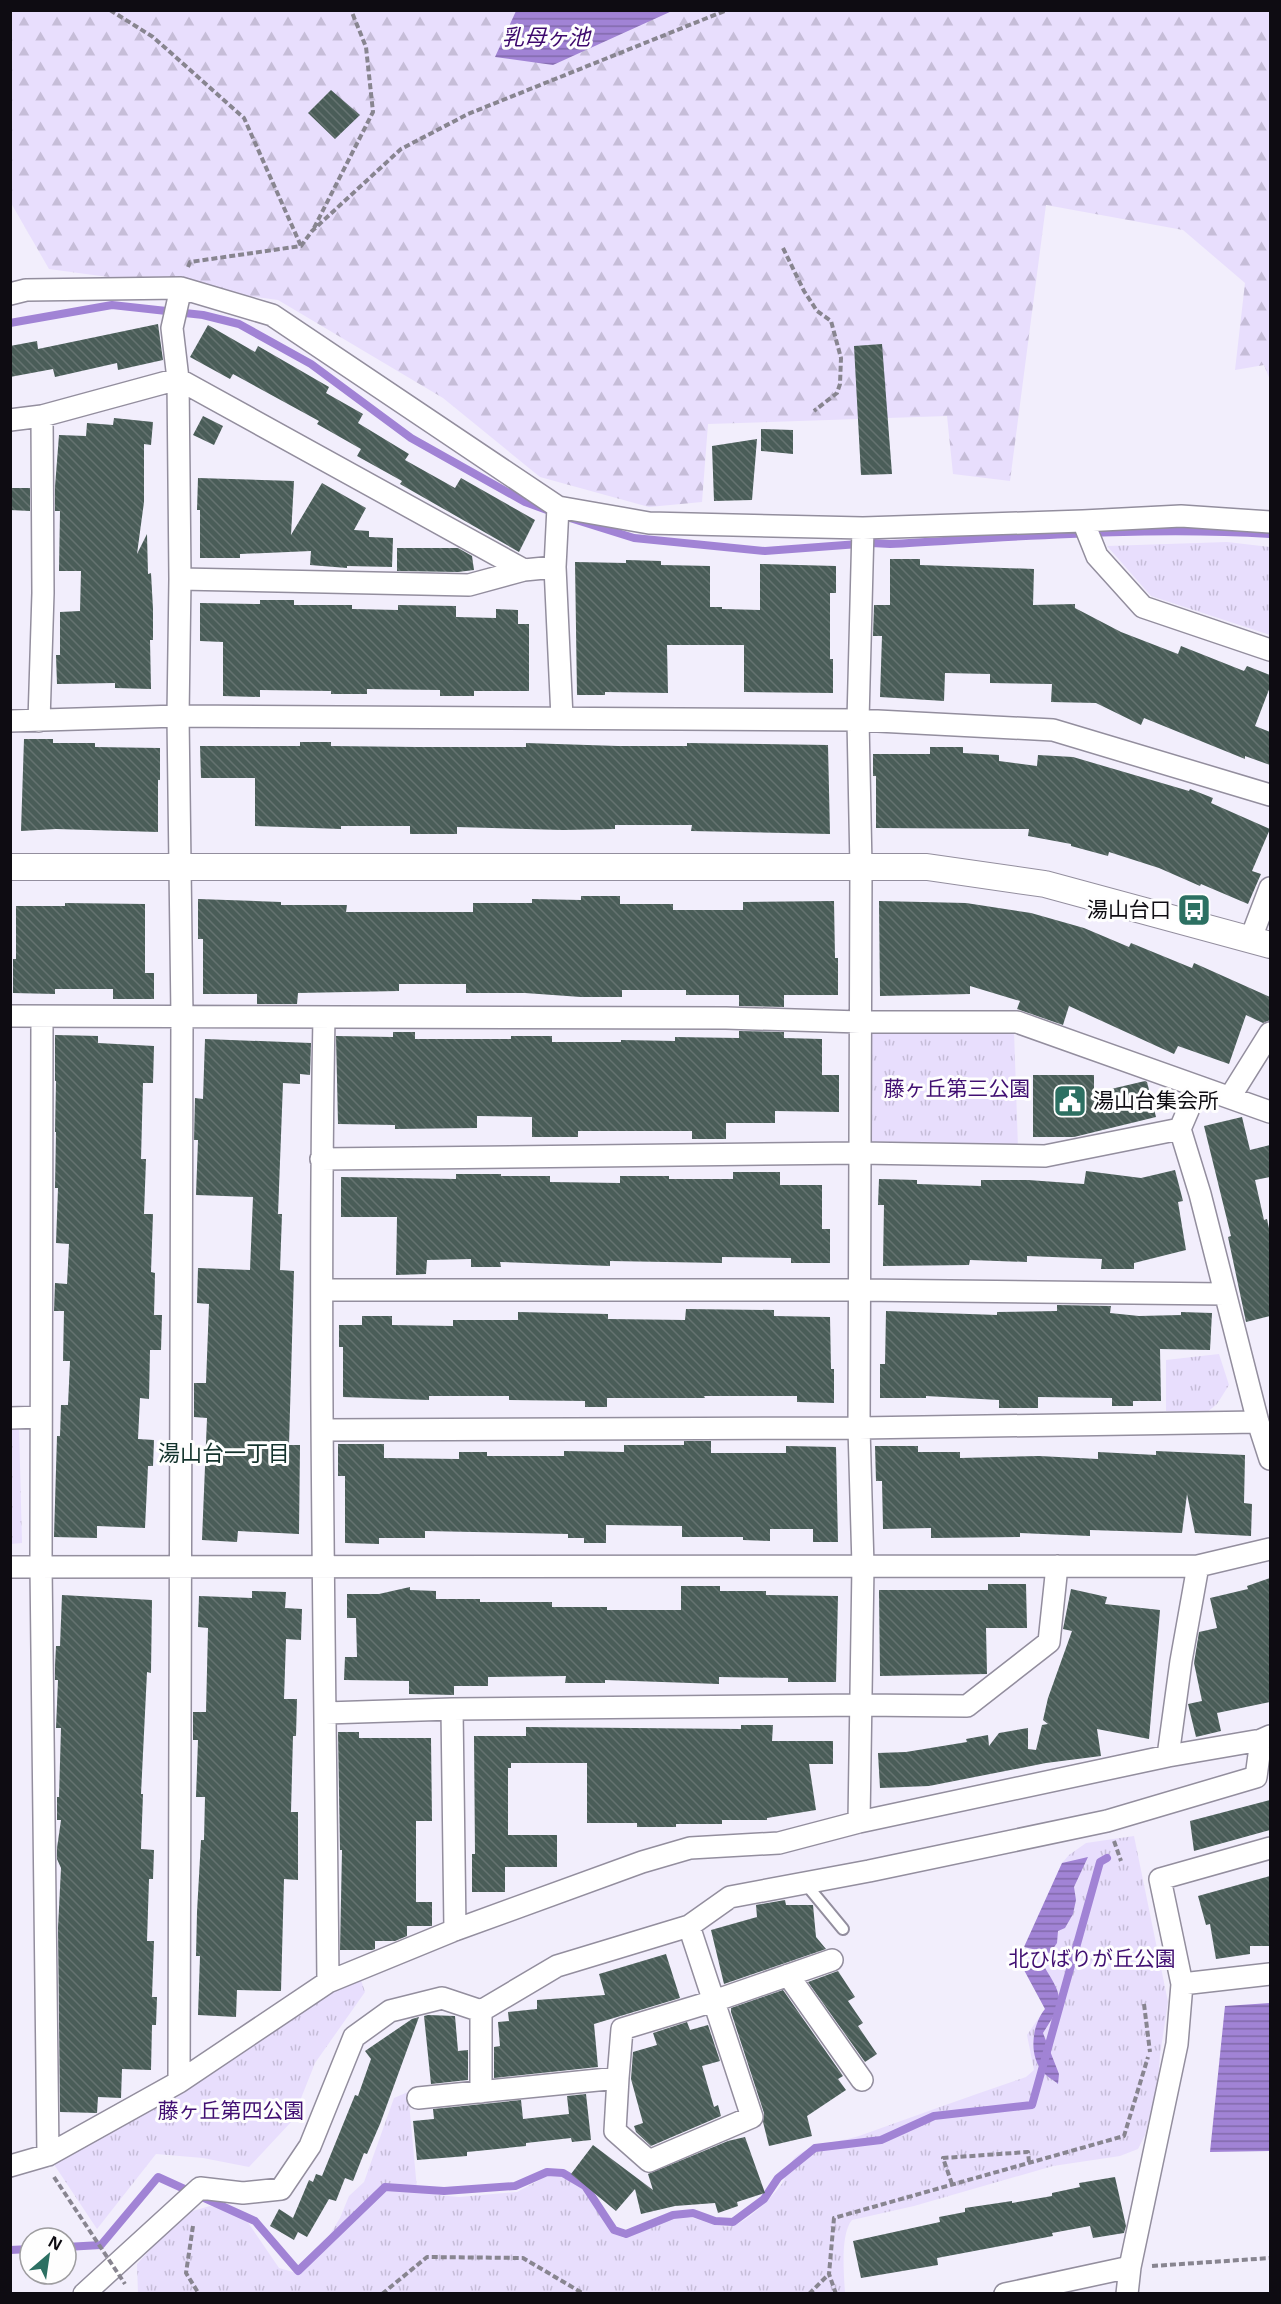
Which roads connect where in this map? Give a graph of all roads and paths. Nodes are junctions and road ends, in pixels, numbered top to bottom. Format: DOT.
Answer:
graph roads {
  1 [pos="110,10"];
  2 [pos="351,10"];
  3 [pos="728,10"];
  4 [pos="312,231"];
  5 [pos="301,246"];
  6 [pos="783,248"];
  7 [pos="181,288"];
  8 [pos="10,294"];
  9 [pos="178,379"];
  10 [pos="814,411"];
  11 [pos="42,416"];
  12 [pos="10,420"];
  13 [pos="558,508"];
  14 [pos="1083,521"];
  15 [pos="1270,522"];
  16 [pos="862,529"];
  17 [pos="555,567"];
  18 [pos="524,570"];
  19 [pos="180,579"];
  20 [pos="1270,650"];
  21 [pos="178,716"];
  22 [pos="562,718"];
  23 [pos="858,720"];
  24 [pos="10,721"];
  25 [pos="39,721"];
  26 [pos="1270,795"];
  27 [pos="180,865"];
  28 [pos="10,867"];
  29 [pos="861,867"];
  30 [pos="1270,888"];
  31 [pos="1261,942"];
  32 [pos="10,1016"];
  33 [pos="183,1016"];
  34 [pos="42,1017"];
  35 [pos="324,1017"];
  36 [pos="860,1023"];
  37 [pos="1270,1033"];
  38 [pos="1198,1087"];
  39 [pos="1230,1097"];
  40 [pos="1270,1112"];
  41 [pos="1180,1129"];
  42 [pos="859,1153"];
  43 [pos="321,1159"];
  44 [pos="323,1290"];
  45 [pos="859,1290"];
  46 [pos="1225,1294"];
  47 [pos="41,1417"];
  48 [pos="10,1418"];
  49 [pos="1258,1422"];
  50 [pos="859,1428"];
  51 [pos="323,1430"];
  52 [pos="1270,1459"];
  53 [pos="1270,1549"];
  54 [pos="10,1566"];
  55 [pos="41,1566"];
  56 [pos="863,1566"];
  57 [pos="1058,1566"];
  58 [pos="1198,1566"];
  59 [pos="181,1567"];
  60 [pos="322,1567"];
  61 [pos="860,1705"];
  62 [pos="452,1709"];
  63 [pos="326,1713"];
  64 [pos="1264,1741"];
  65 [pos="1168,1756"];
  66 [pos="859,1822"];
  67 [pos="1270,1848"];
  68 [pos="804,1883"];
  69 [pos="689,1926"];
  70 [pos="843,1929"];
  71 [pos="455,1930"];
  72 [pos="832,1960"];
  73 [pos="1270,1974"];
  74 [pos="788,1976"];
  75 [pos="328,1982"];
  76 [pos="1182,1984"];
  77 [pos="714,2001"];
  78 [pos="1144,2004"];
  79 [pos="481,2011"];
  80 [pos="1177,2044"];
  81 [pos="1150,2052"];
  82 [pos="618,2078"];
  83 [pos="862,2080"];
  84 [pos="179,2082"];
  85 [pos="480,2092"];
  86 [pos="418,2098"];
  87 [pos="48,2155"];
  88 [pos="1029,2162"];
  89 [pos="10,2166"];
  90 [pos="54,2177"];
  91 [pos="952,2184"];
  92 [pos="193,2226"];
  93 [pos="1270,2258"];
  94 [pos="1130,2267"];
  95 [pos="830,2274"];
  96 [pos="125,2284"];
  97 [pos="84,2294"];
  98 [pos="199,2294"];
  99 [pos="382,2294"];
  100 [pos="585,2294"];
  101 [pos="809,2294"];
  102 [pos="836,2294"];
  103 [pos="1005,2294"];
  104 [pos="1127,2294"];
  1 -- 5 [label="path"];
  2 -- 4 [label="path"];
  3 -- 4 [label="path"];
  4 -- 5 [label="path"];
  5 -- 7 [label="path"];
  6 -- 10 [label="path"];
  7 -- 8 [label="street"];
  7 -- 9 [label="street"];
  7 -- 13 [label="street"];
  9 -- 11 [label="street"];
  9 -- 18 [label="street"];
  9 -- 19 [label="street"];
  11 -- 12 [label="street"];
  11 -- 25 [label="street"];
  13 -- 16 [label="street"];
  13 -- 17 [label="street"];
  14 -- 15 [label="street"];
  14 -- 16 [label="street"];
  14 -- 20 [label="street"];
  16 -- 23 [label="street"];
  17 -- 18 [label="street"];
  17 -- 22 [label="street"];
  18 -- 19 [label="street"];
  19 -- 21 [label="street"];
  21 -- 22 [label="street"];
  21 -- 25 [label="street"];
  21 -- 27 [label="street"];
  22 -- 23 [label="street"];
  23 -- 26 [label="street"];
  23 -- 29 [label="street"];
  24 -- 25 [label="street"];
  27 -- 28 [label="street"];
  27 -- 29 [label="street"];
  27 -- 33 [label="street"];
  29 -- 31 [label="street"];
  29 -- 36 [label="street"];
  30 -- 31 [label="street"];
  32 -- 34 [label="street"];
  33 -- 34 [label="street"];
  33 -- 35 [label="street"];
  33 -- 59 [label="street"];
  34 -- 47 [label="street"];
  35 -- 36 [label="street"];
  35 -- 43 [label="street"];
  36 -- 38 [label="street"];
  36 -- 42 [label="street"];
  37 -- 39 [label="street"];
  38 -- 39 [label="street"];
  38 -- 41 [label="street"];
  39 -- 40 [label="street"];
  41 -- 42 [label="street"];
  41 -- 46 [label="street"];
  42 -- 43 [label="street"];
  42 -- 45 [label="street"];
  43 -- 44 [label="street"];
  44 -- 45 [label="street"];
  44 -- 51 [label="street"];
  45 -- 46 [label="street"];
  45 -- 50 [label="street"];
  46 -- 49 [label="street"];
  47 -- 48 [label="street"];
  47 -- 55 [label="street"];
  49 -- 50 [label="street"];
  49 -- 52 [label="street"];
  50 -- 51 [label="street"];
  50 -- 56 [label="street"];
  51 -- 60 [label="street"];
  53 -- 58 [label="street"];
  54 -- 55 [label="street"];
  55 -- 59 [label="street"];
  55 -- 87 [label="street"];
  56 -- 57 [label="street"];
  56 -- 60 [label="street"];
  56 -- 61 [label="street"];
  57 -- 58 [label="street"];
  57 -- 61 [label="street"];
  58 -- 65 [label="street"];
  59 -- 60 [label="street"];
  59 -- 84 [label="street"];
  60 -- 63 [label="street"];
  61 -- 62 [label="street"];
  61 -- 66 [label="street"];
  62 -- 63 [label="street"];
  62 -- 71 [label="street"];
  63 -- 75 [label="street"];
  64 -- 65 [label="street"];
  64 -- 68 [label="street"];
  65 -- 66 [label="street"];
  66 -- 71 [label="street"];
  67 -- 76 [label="street"];
  68 -- 69 [label="street"];
  68 -- 70 [label="lane"];
  69 -- 77 [label="street"];
  69 -- 79 [label="street"];
  71 -- 75 [label="street"];
  72 -- 74 [label="street"];
  73 -- 76 [label="street"];
  74 -- 77 [label="street"];
  74 -- 83 [label="street"];
  75 -- 84 [label="street"];
  76 -- 80 [label="street"];
  77 -- 82 [label="street"];
  77 -- 82 [label="street"];
  78 -- 81 [label="path"];
  79 -- 85 [label="street"];
  79 -- 97 [label="street"];
  80 -- 81 [label="path"];
  80 -- 94 [label="street"];
  81 -- 88 [label="path"];
  82 -- 85 [label="street"];
  84 -- 87 [label="street"];
  85 -- 86 [label="street"];
  87 -- 89 [label="street"];
  88 -- 91 [label="path"];
  88 -- 91 [label="path"];
  90 -- 96 [label="path, bridge"];
  91 -- 95 [label="path"];
  92 -- 98 [label="path"];
  93 -- 94 [label="path"];
  94 -- 103 [label="street"];
  94 -- 104 [label="street"];
  95 -- 101 [label="path"];
  95 -- 102 [label="path"];
  99 -- 100 [label="path"];
}
